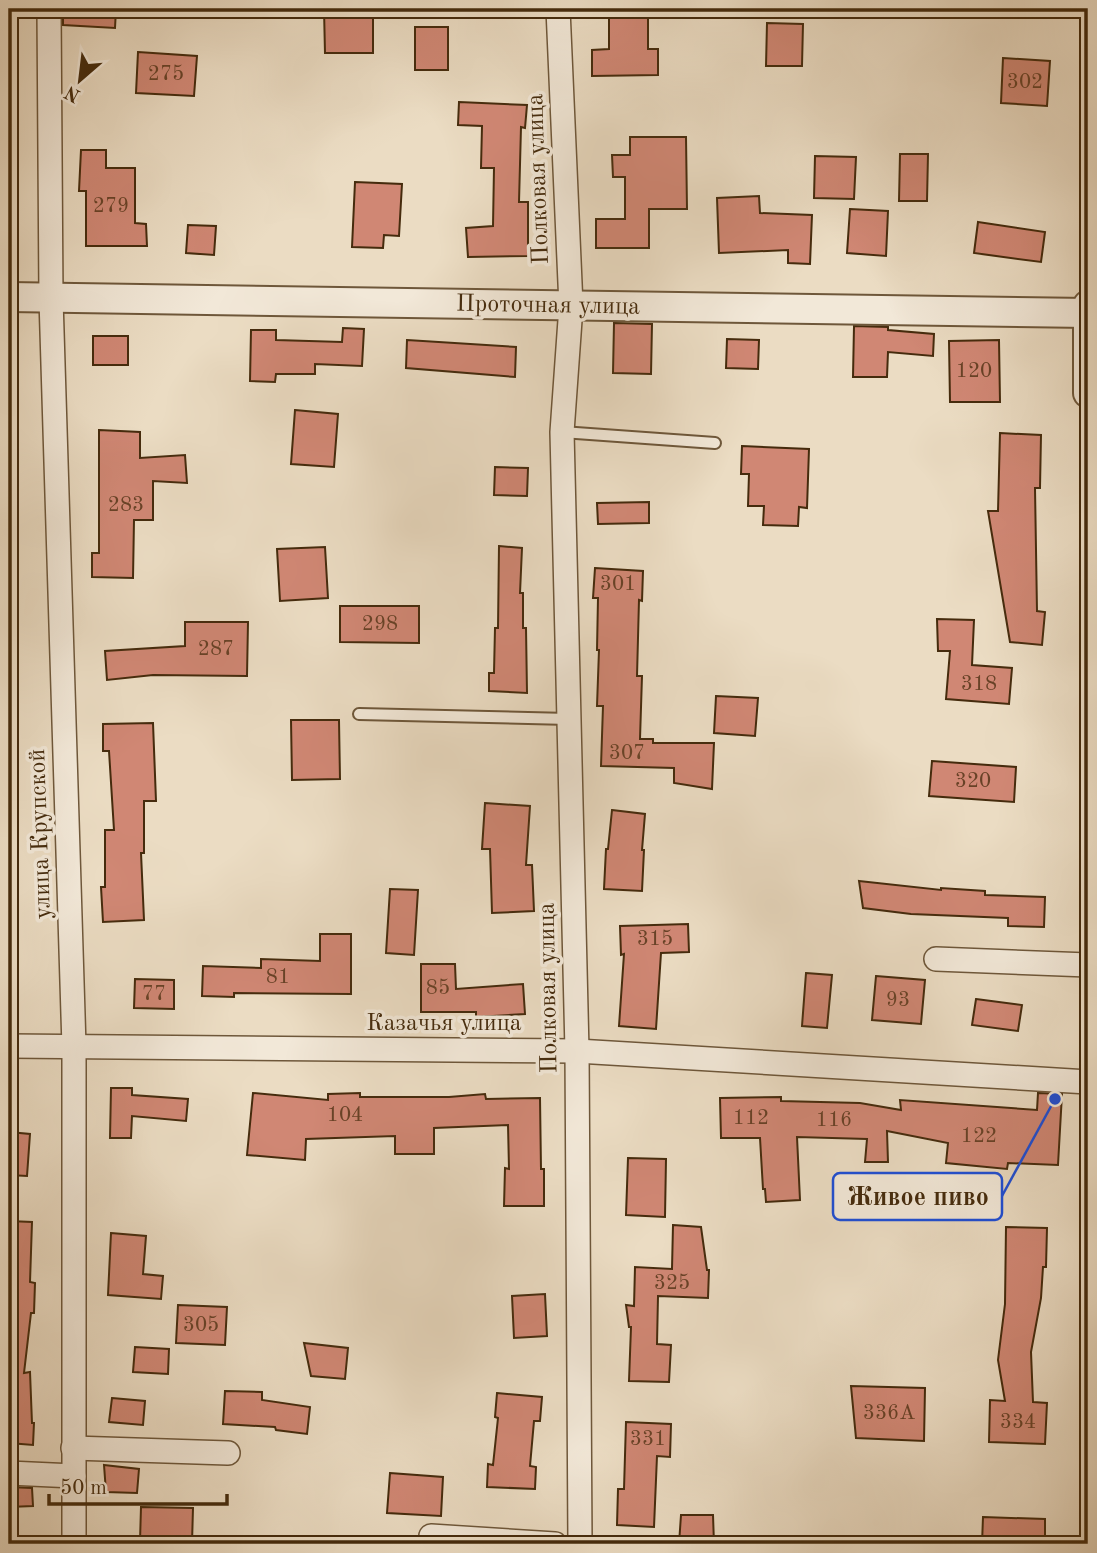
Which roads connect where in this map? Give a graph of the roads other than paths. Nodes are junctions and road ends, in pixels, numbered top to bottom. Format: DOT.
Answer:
graph roads {
  1 [pos="49,9"];
  2 [pos="451,9"];
  3 [pos="558,9"];
  4 [pos="396,10"];
  5 [pos="9,296"];
  6 [pos="51,299"];
  7 [pos="1088,305"];
  8 [pos="571,306"];
  9 [pos="1088,313"];
  10 [pos="1088,393"];
  11 [pos="562,432"];
  12 [pos="715,443"];
  13 [pos="359,714"];
  14 [pos="569,719"];
  15 [pos="936,959"];
  16 [pos="1088,965"];
  17 [pos="9,1046"];
  18 [pos="74,1047"];
  19 [pos="577,1051"];
  20 [pos="1088,1082"];
  21 [pos="74,1448"];
  22 [pos="228,1453"];
  23 [pos="9,1473"];
  24 [pos="74,1476"];
  25 [pos="431,1536"];
  26 [pos="74,1544"];
  27 [pos="555,1544"];
  28 [pos="580,1544"];
  1 -- 6 [label="street, улица Крупской"];
  2 -- 4 [label="lane"];
  3 -- 8 [label="street, Полковая улица"];
  5 -- 6 [label="street, Проточная улица"];
  6 -- 8 [label="street, Проточная улица"];
  6 -- 18 [label="street, улица Крупской"];
  7 -- 9 [label="street"];
  8 -- 9 [label="street, Проточная улица"];
  8 -- 11 [label="street, Полковая улица"];
  9 -- 10 [label="street"];
  11 -- 12 [label="lane"];
  11 -- 14 [label="street, Полковая улица"];
  13 -- 14 [label="lane"];
  14 -- 19 [label="street, Полковая улица"];
  15 -- 16 [label="street"];
  17 -- 18 [label="street, Казачья улица"];
  18 -- 19 [label="street, Казачья улица"];
  18 -- 21 [label="street, улица Крупской"];
  19 -- 20 [label="street, Казачья улица"];
  19 -- 28 [label="street, Полковая улица"];
  21 -- 22 [label="street"];
  21 -- 24 [label="street, улица Крупской"];
  23 -- 24 [label="street"];
  24 -- 26 [label="street, улица Крупской"];
  25 -- 27 [label="street"];
}
